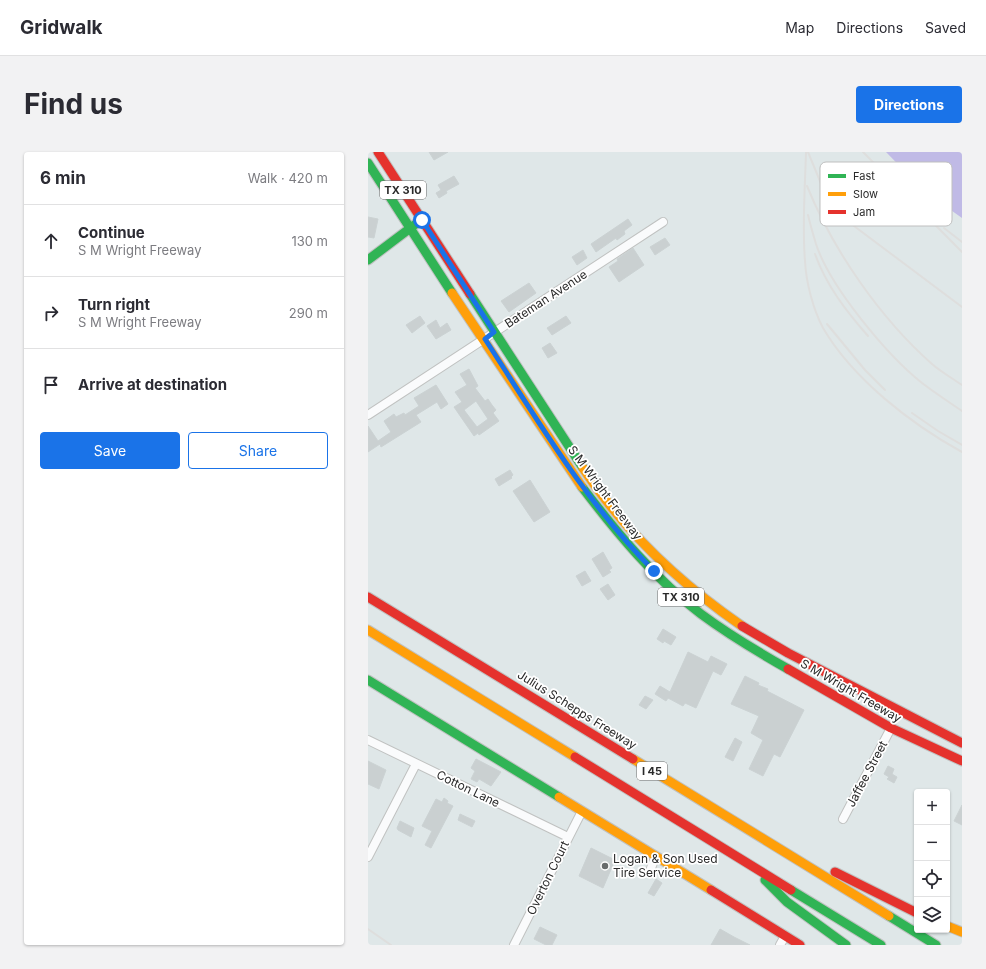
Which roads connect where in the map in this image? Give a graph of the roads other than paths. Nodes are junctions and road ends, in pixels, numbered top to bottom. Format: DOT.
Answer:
graph roads {
  1 [pos="378,152"];
  2 [pos="368,163"];
  3 [pos="422,220"];
  4 [pos="663,222"];
  5 [pos="409,228"];
  6 [pos="368,260"];
  7 [pos="494,332"];
  8 [pos="485,339"];
  9 [pos="368,415"];
  10 [pos="368,597"];
  11 [pos="368,630"];
  12 [pos="368,680"];
  13 [pos="891,728"];
  14 [pos="368,740"];
  15 [pos="962,743"];
  16 [pos="962,761"];
  17 [pos="416,764"];
  18 [pos="582,811"];
  19 [pos="843,819"];
  20 [pos="568,837"];
  21 [pos="789,855"];
  22 [pos="368,857"];
  23 [pos="655,858"];
  24 [pos="752,865"];
  25 [pos="651,868"];
  26 [pos="914,912"];
  27 [pos="950,927"];
  28 [pos="962,932"];
  29 [pos="785,936"];
  30 [pos="514,945"];
  31 [pos="780,945"];
  32 [pos="800,945"];
  33 [pos="846,945"];
  34 [pos="881,945"];
  35 [pos="936,945"];
  1 -- 3 [label="main road, S M Wright Freeway / TX 310"];
  2 -- 5 [label="main road, S M Wright Freeway / TX 310"];
  3 -- 5 [label="main road"];
  3 -- 7 [label="main road, S M Wright Freeway / TX 310"];
  4 -- 7 [label="street, Bateman Avenue"];
  5 -- 6 [label="main road"];
  5 -- 8 [label="main road, S M Wright Freeway / TX 310"];
  7 -- 8 [label="street, Bateman Avenue"];
  7 -- 15 [label="main road, S M Wright Freeway / TX 310"];
  8 -- 9 [label="street, Bateman Avenue"];
  8 -- 13 [label="main road, S M Wright Freeway / TX 310"];
  10 -- 21 [label="main road, Julius Schepps Freeway / I 45"];
  11 -- 24 [label="main road, I 45"];
  12 -- 18 [label="main road"];
  13 -- 16 [label="main road, S M Wright Freeway / TX 310"];
  13 -- 19 [label="street, Jaffee Street"];
  14 -- 17 [label="street, Cotton Lane"];
  17 -- 20 [label="street, Cotton Lane"];
  17 -- 22 [label="street"];
  18 -- 20 [label="street, Overton Court"];
  18 -- 23 [label="main road"];
  20 -- 30 [label="street, Overton Court"];
  21 -- 26 [label="main road"];
  21 -- 35 [label="main road, Julius Schepps Freeway / I 45"];
  23 -- 25 [label="street"];
  23 -- 29 [label="main road"];
  24 -- 33 [label="main road"];
  24 -- 34 [label="main road, I 45"];
  27 -- 28 [label="main road"];
  29 -- 31 [label="street"];
  29 -- 32 [label="main road"];
}
